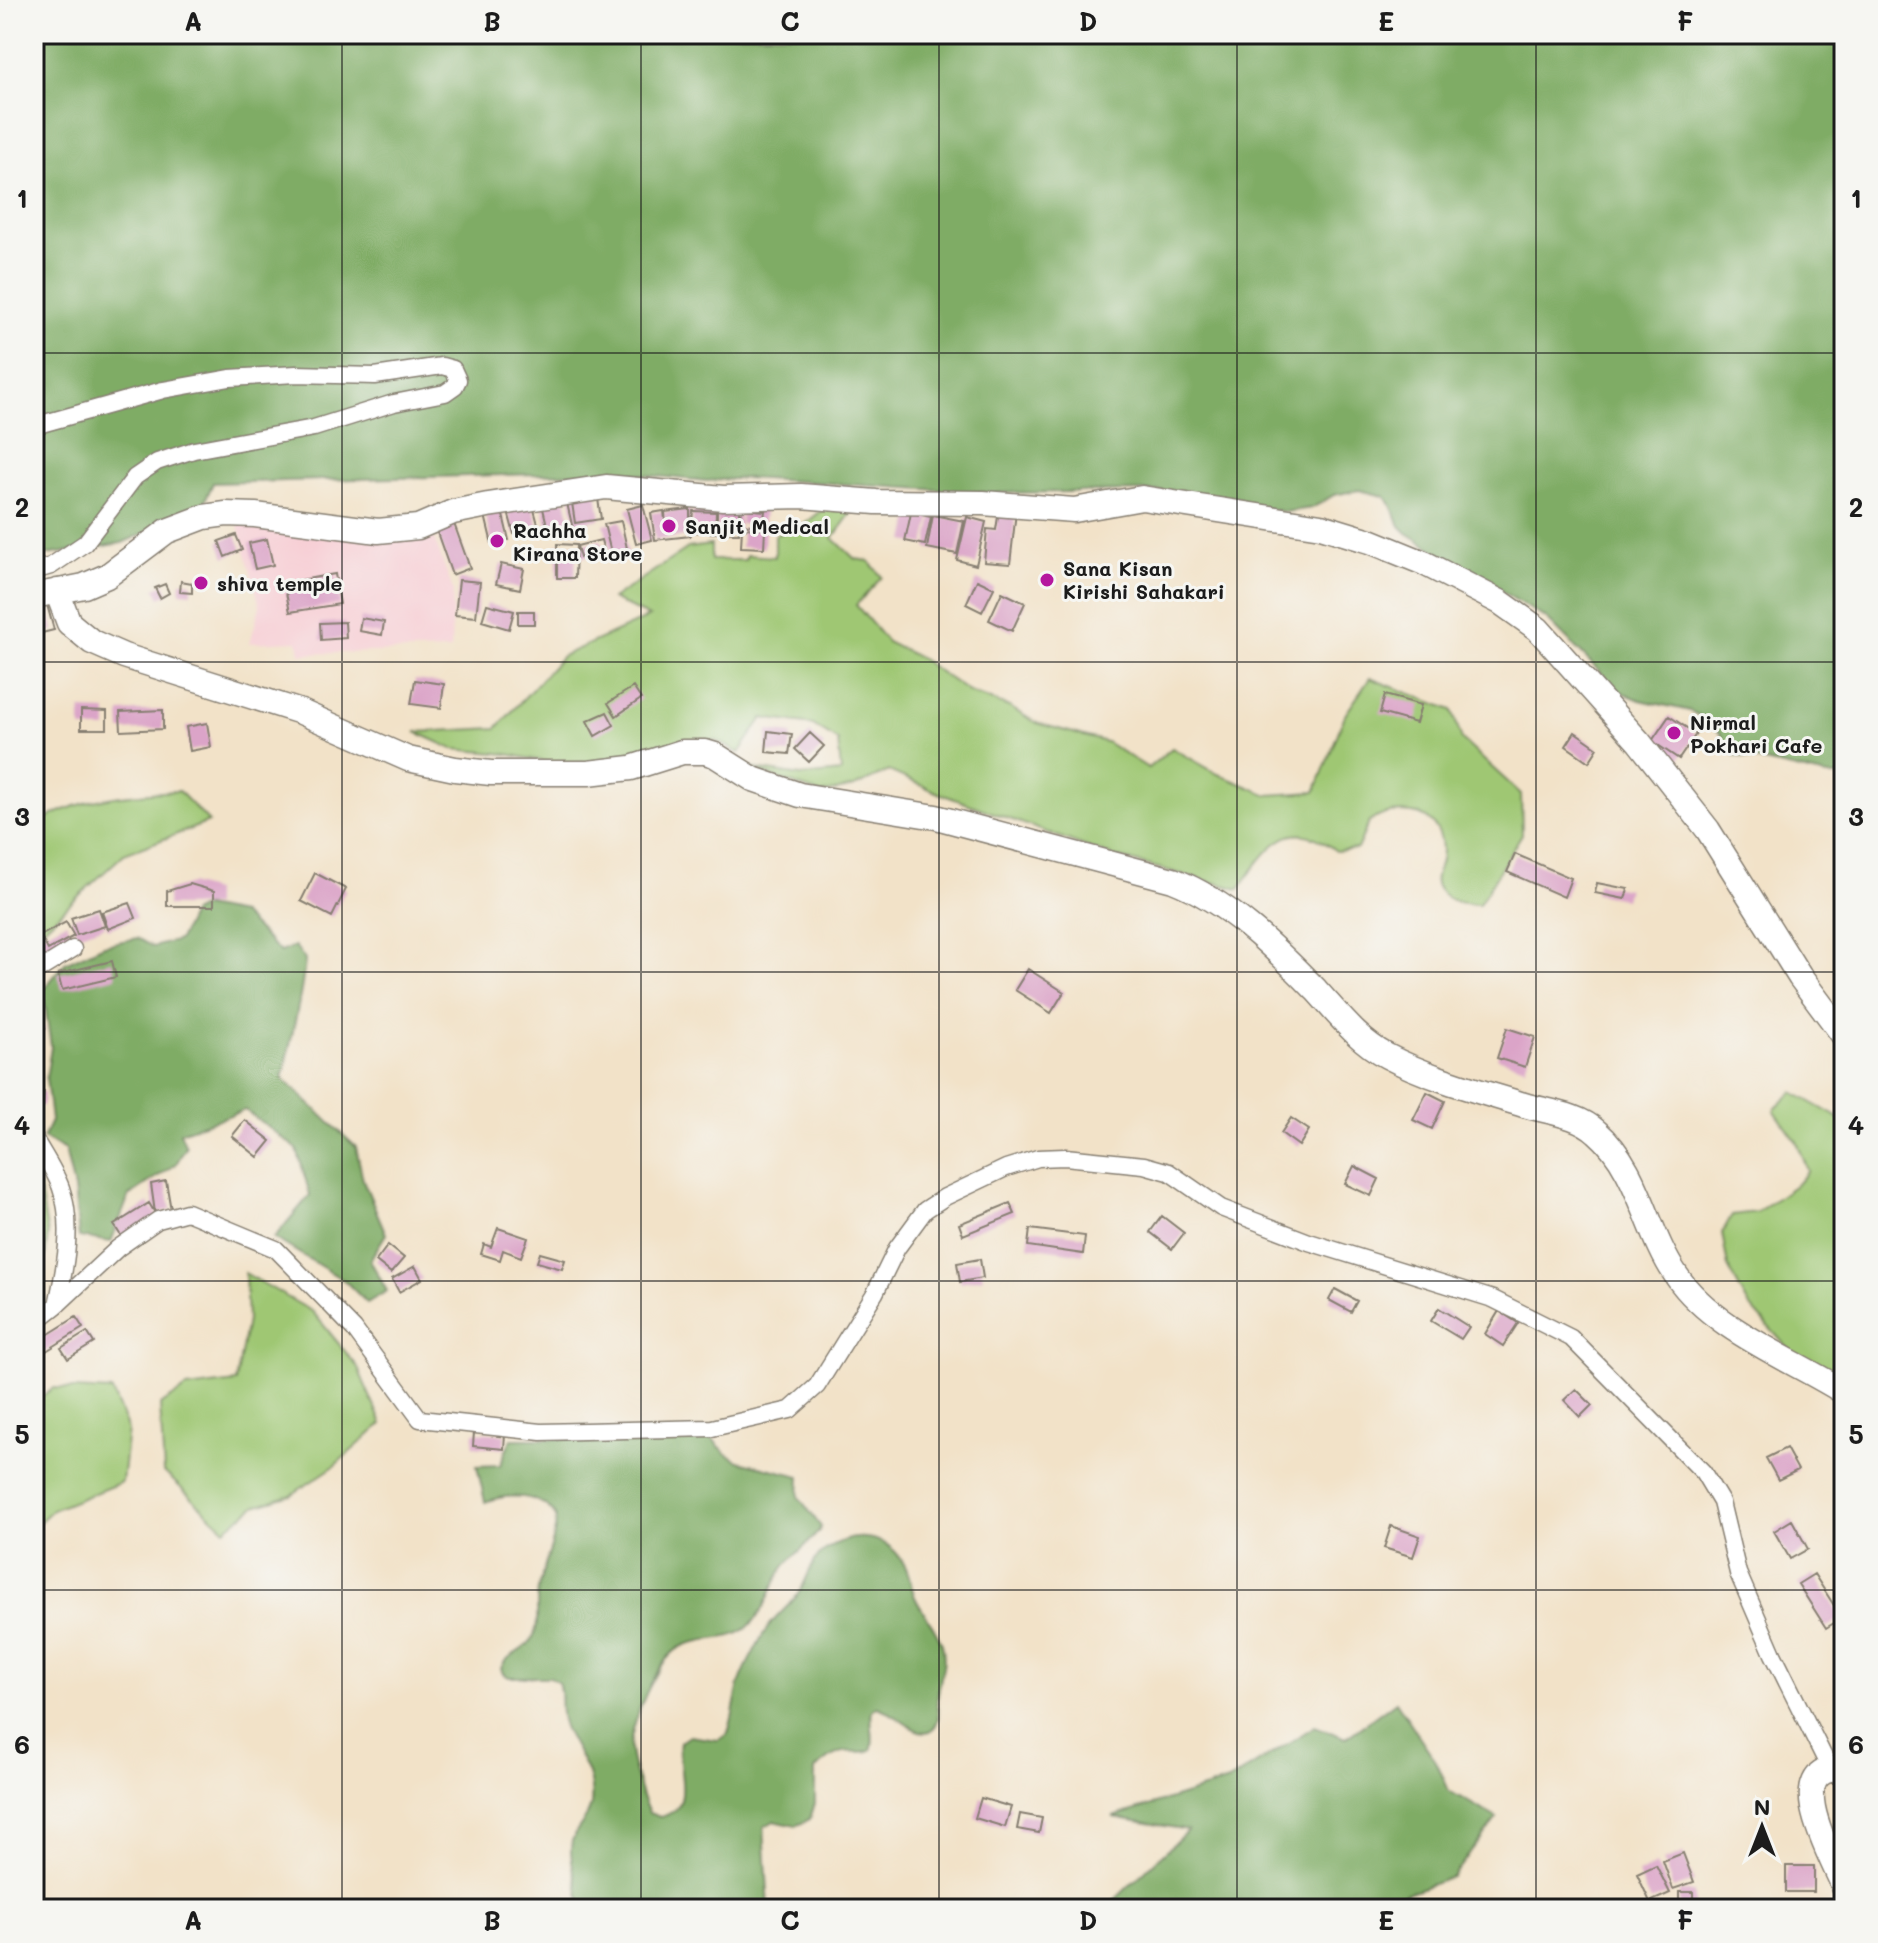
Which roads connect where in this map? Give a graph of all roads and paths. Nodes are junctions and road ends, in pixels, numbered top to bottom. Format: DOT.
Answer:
graph roads {
  1 [pos="34,426"];
  2 [pos="34,571"];
  3 [pos="46,593"];
  4 [pos="73,949"];
  5 [pos="34,973"];
  6 [pos="1844,1036"];
  7 [pos="34,1138"];
  8 [pos="56,1306"];
  9 [pos="34,1323"];
  10 [pos="1844,1392"];
  11 [pos="1837,1772"];
  12 [pos="1844,1887"];
  1 -- 2 [label="street"];
  3 -- 6 [label="street"];
  3 -- 10 [label="street"];
  4 -- 5 [label="street"];
  7 -- 8 [label="street"];
  8 -- 9 [label="street"];
  8 -- 11 [label="street"];
  11 -- 12 [label="street"];
}
